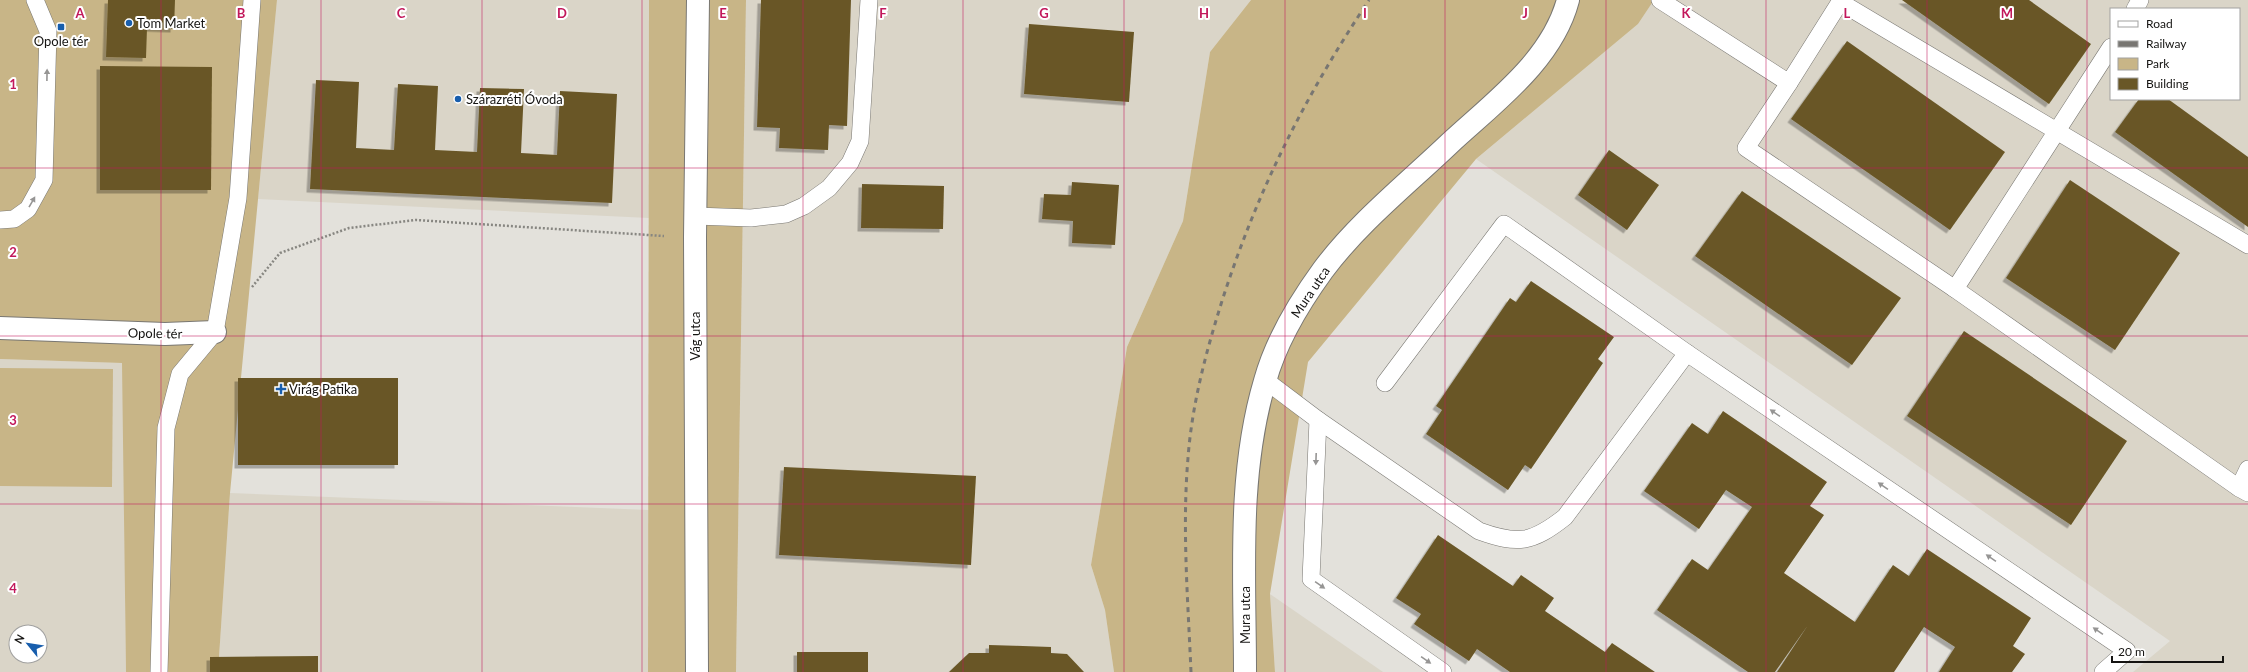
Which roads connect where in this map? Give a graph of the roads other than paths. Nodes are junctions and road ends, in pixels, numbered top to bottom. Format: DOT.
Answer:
graph roads {
  1 [pos="35,0"];
  2 [pos="252,0"];
  3 [pos="698,0"];
  4 [pos="869,0"];
  5 [pos="1568,0"];
  6 [pos="1660,0"];
  7 [pos="1841,1"];
  8 [pos="2110,49"];
  9 [pos="1789,83"];
  10 [pos="2057,131"];
  11 [pos="695,216"];
  12 [pos="0,220"];
  13 [pos="2248,245"];
  14 [pos="1955,289"];
  15 [pos="0,328"];
  16 [pos="215,332"];
  17 [pos="1687,354"];
  18 [pos="1265,380"];
  19 [pos="1385,383"];
  20 [pos="1318,420"];
  21 [pos="2248,469"];
  22 [pos="2244,490"];
  23 [pos="159,672"];
  24 [pos="696,672"];
  25 [pos="1245,672"];
  26 [pos="1442,672"];
  27 [pos="2103,672"];
  12 -- 1 [label="lane, one-way"];
  2 -- 16 [label="lane"];
  3 -- 11 [label="street, Vág utca"];
  4 -- 11 [label="lane"];
  5 -- 18 [label="street, Mura utca"];
  6 -- 9 [label="lane"];
  7 -- 9 [label="lane"];
  7 -- 10 [label="lane"];
  8 -- 10 [label="lane"];
  9 -- 14 [label="lane"];
  10 -- 13 [label="lane"];
  10 -- 14 [label="lane"];
  11 -- 24 [label="street, Vág utca"];
  14 -- 22 [label="lane"];
  15 -- 16 [label="street, Opole tér"];
  16 -- 23 [label="lane"];
  17 -- 19 [label="lane"];
  17 -- 20 [label="lane"];
  27 -- 17 [label="lane, one-way"];
  18 -- 20 [label="lane"];
  18 -- 25 [label="street, Mura utca"];
  20 -- 26 [label="lane, one-way"];
  21 -- 22 [label="lane"];
}
